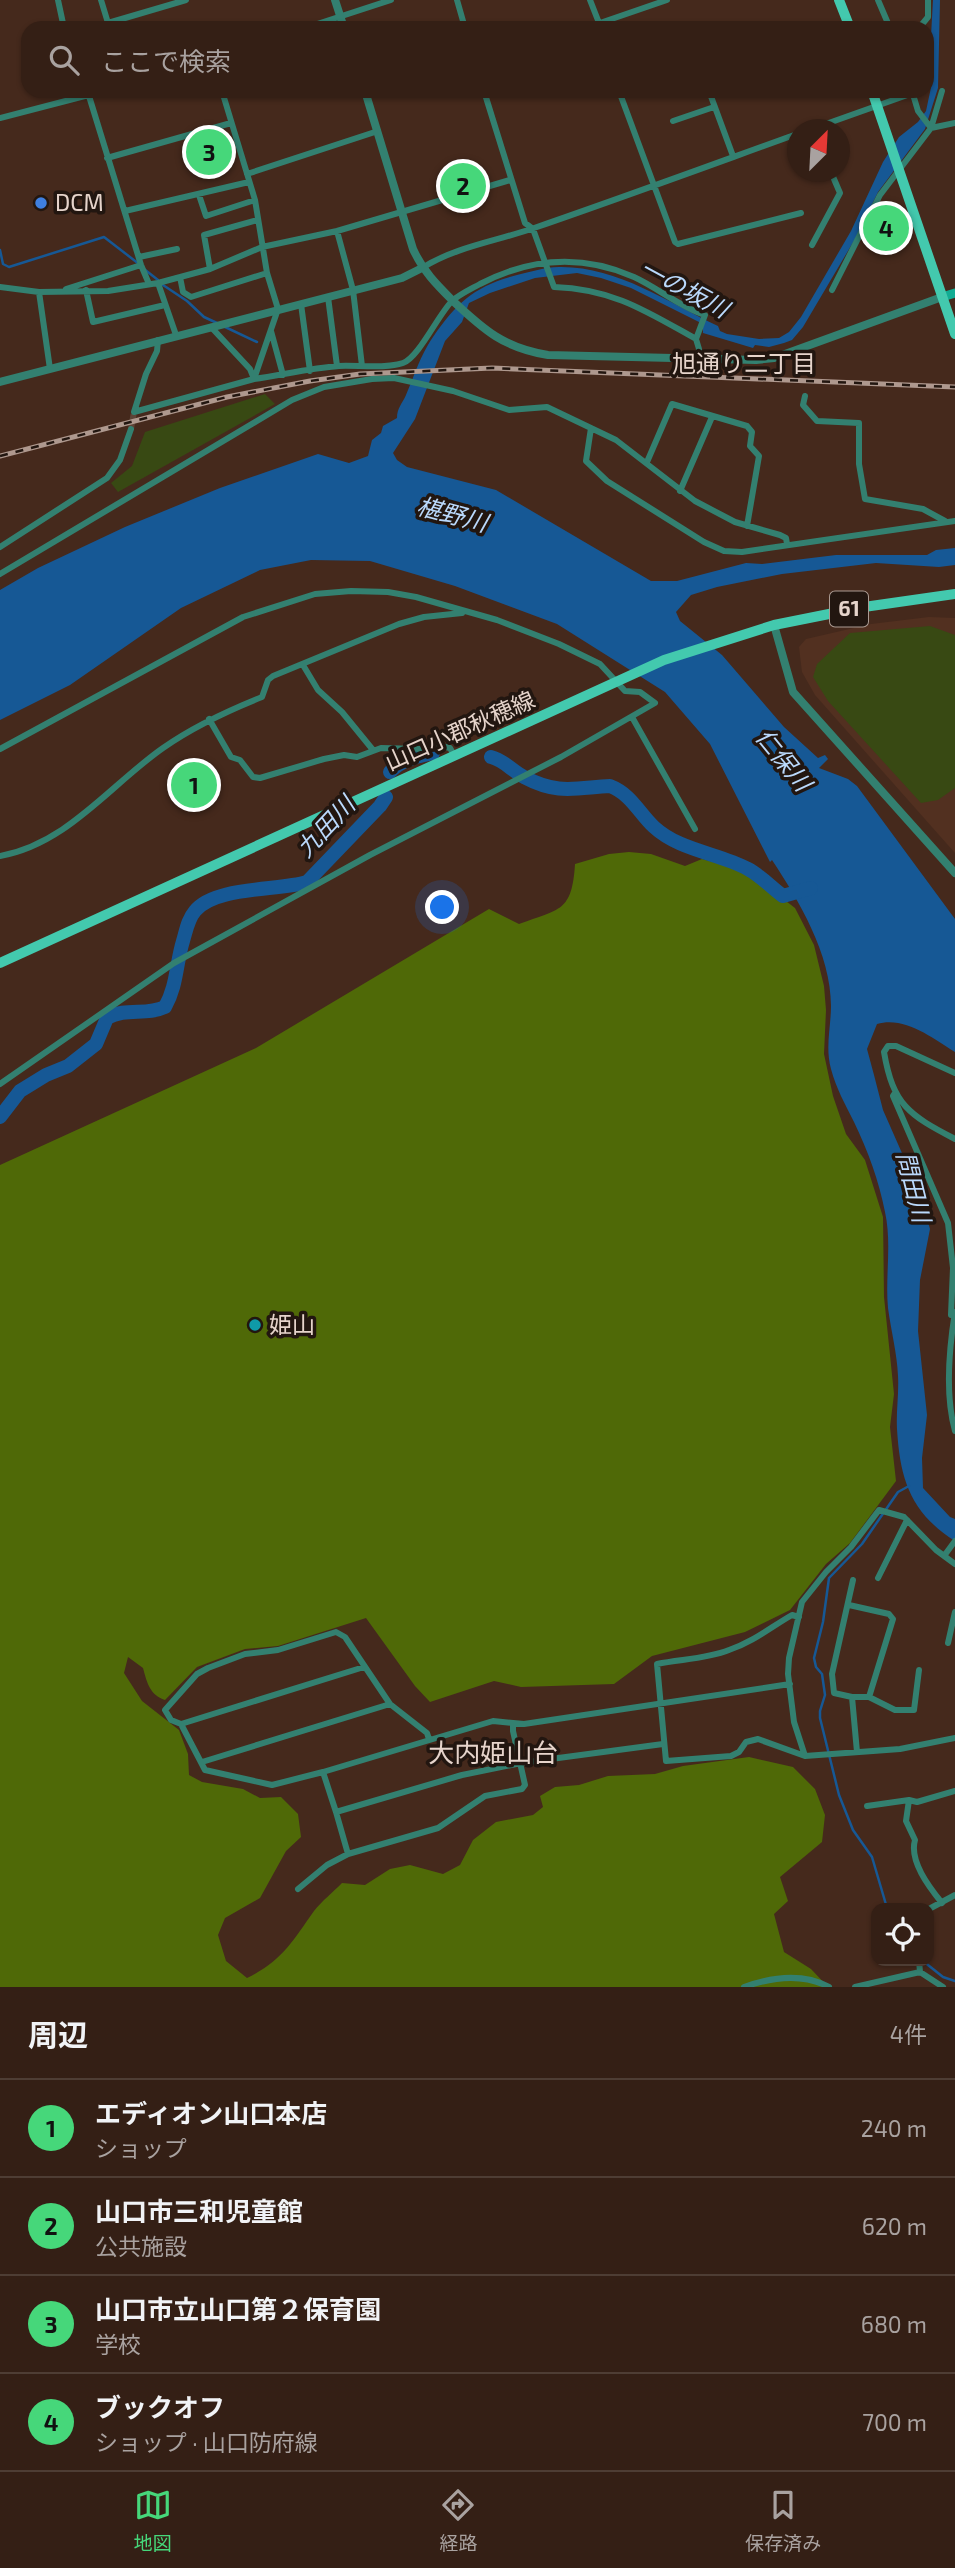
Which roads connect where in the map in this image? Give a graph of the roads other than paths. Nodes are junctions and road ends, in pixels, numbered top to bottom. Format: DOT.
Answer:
graph roads {
  1 [pos="58,0"];
  2 [pos="101,0"];
  3 [pos="186,0"];
  4 [pos="335,0"];
  5 [pos="391,0"];
  6 [pos="457,0"];
  7 [pos="590,0"];
  8 [pos="667,0"];
  9 [pos="839,0"];
  10 [pos="878,0"];
  11 [pos="928,0"];
  12 [pos="341,17"];
  13 [pos="62,21"];
  14 [pos="107,21"];
  15 [pos="115,21"];
  16 [pos="328,21"];
  17 [pos="342,21"];
  18 [pos="463,21"];
  19 [pos="599,21"];
  20 [pos="612,21"];
  21 [pos="847,21"];
  22 [pos="887,21"];
  23 [pos="925,21"];
  24 [pos="942,91"];
  25 [pos="69,98"];
  26 [pos="84,98"];
  27 [pos="224,98"];
  28 [pos="367,98"];
  29 [pos="486,98"];
  30 [pos="622,98"];
  31 [pos="711,98"];
  32 [pos="874,98"];
  33 [pos="894,98"];
  34 [pos="914,98"];
  35 [pos="876,104"];
  36 [pos="714,107"];
  37 [pos="0,118"];
  38 [pos="838,119"];
  39 [pos="673,121"];
  40 [pos="231,123"];
  41 [pos="955,123"];
  42 [pos="928,126"];
  43 [pos="378,131"];
  44 [pos="787,137"];
  45 [pos="733,156"];
  46 [pos="107,158"];
  47 [pos="899,168"];
  48 [pos="248,178"];
  49 [pos="510,180"];
  50 [pos="837,182"];
  51 [pos="653,185"];
  52 [pos="199,195"];
  53 [pos="255,200"];
  54 [pos="125,211"];
  55 [pos="401,212"];
  56 [pos="801,213"];
  57 [pos="257,220"];
  58 [pos="533,229"];
  59 [pos="337,231"];
  60 [pos="812,245"];
  61 [pos="262,247"];
  62 [pos="177,249"];
  63 [pos="139,257"];
  64 [pos="545,264"];
  65 [pos="141,265"];
  66 [pos="422,268"];
  67 [pos="210,269"];
  68 [pos="267,273"];
  69 [pos="180,277"];
  70 [pos="158,283"];
  71 [pos="149,284"];
  72 [pos="0,288"];
  73 [pos="86,290"];
  74 [pos="353,290"];
  75 [pos="832,290"];
  76 [pos="39,292"];
  77 [pos="58,292"];
  78 [pos="955,293"];
  79 [pos="328,297"];
  80 [pos="942,297"];
  81 [pos="454,301"];
  82 [pos="301,304"];
  83 [pos="165,305"];
  84 [pos="278,309"];
  85 [pos="211,327"];
  86 [pos="271,331"];
  87 [pos="955,334"];
  88 [pos="176,335"];
  89 [pos="696,339"];
  90 [pos="158,340"];
  91 [pos="698,360"];
  92 [pos="402,363"];
  93 [pos="337,366"];
  94 [pos="362,366"];
  95 [pos="50,369"];
  96 [pos="310,371"];
  97 [pos="283,375"];
  98 [pos="254,379"];
  99 [pos="404,379"];
  100 [pos="0,382"];
  101 [pos="805,396"];
  102 [pos="712,417"];
  103 [pos="591,428"];
  104 [pos="131,429"];
  105 [pos="647,462"];
  106 [pos="680,491"];
  107 [pos="951,522"];
  108 [pos="747,526"];
  109 [pos="787,544"];
  110 [pos="0,547"];
  111 [pos="0,574"];
  112 [pos="955,594"];
  113 [pos="468,612"];
  114 [pos="774,625"];
  115 [pos="303,665"];
  116 [pos="620,681"];
  117 [pos="632,717"];
  118 [pos="208,719"];
  119 [pos="0,749"];
  120 [pos="373,750"];
  121 [pos="454,755"];
  122 [pos="695,829"];
  123 [pos="0,856"];
  124 [pos="955,873"];
  125 [pos="0,963"];
  126 [pos="955,1073"];
  127 [pos="0,1084"];
  128 [pos="895,1093"];
  129 [pos="955,1139"];
  130 [pos="955,1313"];
  131 [pos="955,1432"];
  132 [pos="907,1520"];
  133 [pos="955,1541"];
  134 [pos="945,1554"];
  135 [pos="955,1564"];
  136 [pos="878,1578"];
  137 [pos="853,1580"];
  138 [pos="849,1605"];
  139 [pos="955,1612"];
  140 [pos="800,1617"];
  141 [pos="948,1643"];
  142 [pos="364,1667"];
  143 [pos="919,1670"];
  144 [pos="790,1684"];
  145 [pos="852,1697"];
  146 [pos="869,1697"];
  147 [pos="390,1704"];
  148 [pos="660,1705"];
  149 [pos="513,1723"];
  150 [pos="181,1724"];
  151 [pos="955,1738"];
  152 [pos="429,1739"];
  153 [pos="663,1744"];
  154 [pos="857,1752"];
  155 [pos="805,1756"];
  156 [pos="202,1762"];
  157 [pos="521,1763"];
  158 [pos="323,1772"];
  159 [pos="955,1791"];
  160 [pos="909,1800"];
  161 [pos="867,1806"];
  162 [pos="336,1812"];
  163 [pos="348,1854"];
  164 [pos="298,1889"];
  165 [pos="955,1895"];
  166 [pos="942,1903"];
  167 [pos="934,1907"];
  168 [pos="919,1966"];
  169 [pos="920,1972"];
  170 [pos="744,1987"];
  171 [pos="829,1987"];
  172 [pos="855,1987"];
  173 [pos="943,1987"];
  1 -- 13 [label="street"];
  2 -- 14 [label="street"];
  3 -- 15 [label="street"];
  4 -- 12 [label="street"];
  5 -- 12 [label="street"];
  6 -- 18 [label="street"];
  7 -- 19 [label="street"];
  8 -- 20 [label="street"];
  9 -- 21 [label="main road"];
  10 -- 22 [label="street"];
  11 -- 23 [label="street"];
  12 -- 16 [label="street"];
  12 -- 17 [label="street"];
  24 -- 42 [label="street"];
  25 -- 37 [label="street"];
  26 -- 46 [label="street"];
  27 -- 40 [label="street"];
  28 -- 43 [label="street"];
  29 -- 49 [label="street"];
  30 -- 51 [label="street"];
  31 -- 36 [label="street"];
  32 -- 35 [label="main road"];
  33 -- 35 [label="street"];
  34 -- 42 [label="street"];
  35 -- 38 [label="street"];
  35 -- 47 [label="main road"];
  36 -- 39 [label="street"];
  36 -- 45 [label="street"];
  40 -- 46 [label="street"];
  40 -- 48 [label="street"];
  41 -- 42 [label="street"];
  42 -- 47 [label="street"];
  43 -- 48 [label="street"];
  43 -- 55 [label="street"];
  44 -- 45 [label="street"];
  45 -- 51 [label="street"];
  46 -- 54 [label="street"];
  47 -- 75 [label="street"];
  47 -- 80 [label="main road"];
  48 -- 52 [label="street"];
  48 -- 53 [label="street"];
  49 -- 55 [label="street"];
  49 -- 58 [label="street"];
  50 -- 60 [label="street"];
  51 -- 56 [label="street"];
  51 -- 58 [label="street"];
  52 -- 53 [label="street"];
  52 -- 54 [label="street"];
  53 -- 57 [label="street"];
  54 -- 63 [label="street"];
  55 -- 59 [label="street"];
  55 -- 66 [label="street"];
  57 -- 61 [label="street"];
  57 -- 67 [label="street"];
  58 -- 64 [label="street"];
  58 -- 66 [label="street"];
  59 -- 61 [label="street"];
  59 -- 74 [label="street"];
  61 -- 67 [label="street"];
  61 -- 68 [label="street"];
  62 -- 63 [label="street"];
  63 -- 65 [label="street"];
  64 -- 81 [label="street"];
  64 -- 89 [label="street"];
  64 -- 89 [label="street"];
  65 -- 71 [label="street"];
  65 -- 77 [label="street"];
  66 -- 74 [label="street"];
  66 -- 81 [label="street"];
  67 -- 69 [label="street"];
  68 -- 69 [label="street"];
  68 -- 84 [label="street"];
  69 -- 70 [label="street"];
  70 -- 71 [label="street"];
  70 -- 83 [label="street"];
  71 -- 73 [label="street"];
  72 -- 76 [label="street"];
  73 -- 77 [label="street"];
  73 -- 83 [label="street"];
  74 -- 79 [label="street"];
  74 -- 94 [label="street"];
  76 -- 77 [label="street"];
  76 -- 95 [label="street"];
  78 -- 80 [label="main road"];
  79 -- 82 [label="street"];
  79 -- 93 [label="street"];
  80 -- 87 [label="main road"];
  80 -- 91 [label="street"];
  81 -- 91 [label="street"];
  81 -- 92 [label="street"];
  82 -- 84 [label="street"];
  82 -- 96 [label="street"];
  83 -- 88 [label="street"];
  84 -- 85 [label="street"];
  84 -- 86 [label="street"];
  85 -- 88 [label="street"];
  85 -- 98 [label="street"];
  86 -- 97 [label="street"];
  86 -- 98 [label="street"];
  88 -- 90 [label="street"];
  89 -- 91 [label="street"];
  90 -- 95 [label="street"];
  90 -- 98 [label="street"];
  92 -- 94 [label="street"];
  92 -- 99 [label="street"];
  93 -- 94 [label="street"];
  93 -- 96 [label="street"];
  95 -- 100 [label="street"];
  96 -- 97 [label="street"];
  97 -- 98 [label="street"];
  99 -- 103 [label="street"];
  99 -- 111 [label="street"];
  101 -- 107 [label="street"];
  102 -- 105 [label="street"];
  102 -- 106 [label="street"];
  102 -- 108 [label="street"];
  103 -- 105 [label="street"];
  103 -- 109 [label="street"];
  104 -- 110 [label="street"];
  105 -- 106 [label="street"];
  106 -- 108 [label="street"];
  107 -- 109 [label="street"];
  108 -- 109 [label="street"];
  112 -- 114 [label="main road, 山口小郡秋穂線 / 61"];
  113 -- 115 [label="street"];
  113 -- 116 [label="street"];
  113 -- 119 [label="street"];
  114 -- 116 [label="main road, 山口小郡秋穂線 / 61"];
  114 -- 124 [label="street"];
  115 -- 118 [label="street"];
  115 -- 120 [label="street"];
  116 -- 117 [label="street"];
  116 -- 121 [label="main road, 山口小郡秋穂線 / 61"];
  117 -- 122 [label="street"];
  117 -- 127 [label="street"];
  118 -- 120 [label="street"];
  118 -- 123 [label="street"];
  120 -- 121 [label="street"];
  121 -- 125 [label="main road, 山口小郡秋穂線 / 61"];
  126 -- 128 [label="street"];
  128 -- 129 [label="street"];
  128 -- 130 [label="street"];
  130 -- 131 [label="street"];
  132 -- 134 [label="street"];
  132 -- 136 [label="street"];
  132 -- 140 [label="street"];
  133 -- 134 [label="street"];
  134 -- 135 [label="street"];
  137 -- 138 [label="street"];
  138 -- 145 [label="street"];
  138 -- 146 [label="street"];
  139 -- 141 [label="street"];
  140 -- 144 [label="street"];
  140 -- 148 [label="street"];
  142 -- 147 [label="street"];
  142 -- 150 [label="street"];
  142 -- 150 [label="street"];
  143 -- 146 [label="street"];
  144 -- 148 [label="street"];
  144 -- 155 [label="street"];
  145 -- 146 [label="street"];
  145 -- 154 [label="street"];
  147 -- 152 [label="street"];
  147 -- 156 [label="street"];
  148 -- 149 [label="street"];
  148 -- 153 [label="street"];
  149 -- 152 [label="street"];
  149 -- 157 [label="street"];
  150 -- 156 [label="street"];
  151 -- 154 [label="street"];
  152 -- 158 [label="street"];
  153 -- 155 [label="street"];
  153 -- 157 [label="street"];
  154 -- 155 [label="street"];
  156 -- 158 [label="street"];
  157 -- 162 [label="street"];
  157 -- 163 [label="street"];
  158 -- 162 [label="street"];
  159 -- 160 [label="street"];
  160 -- 161 [label="street"];
  160 -- 166 [label="street"];
  162 -- 163 [label="street"];
  163 -- 164 [label="street"];
  165 -- 166 [label="street"];
  166 -- 167 [label="street"];
  168 -- 169 [label="street"];
  169 -- 172 [label="street"];
  169 -- 173 [label="street"];
  170 -- 171 [label="street"];
}
